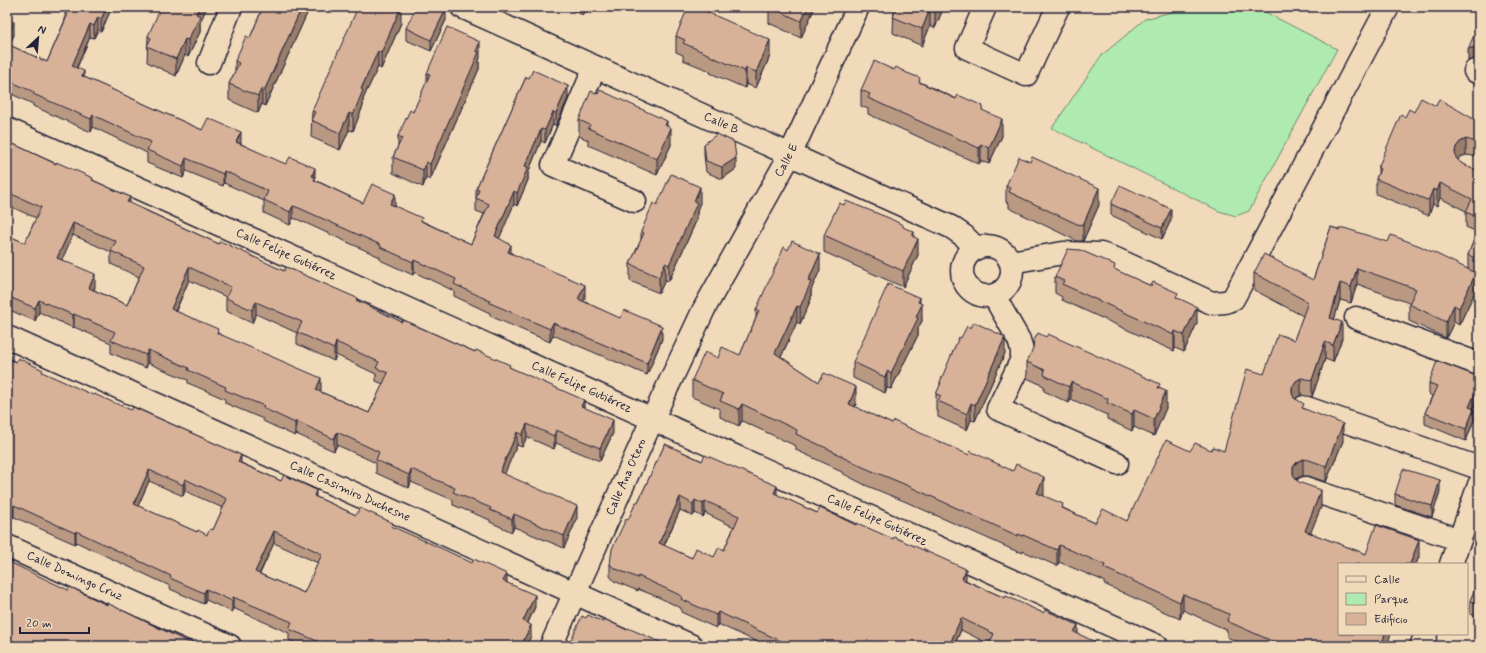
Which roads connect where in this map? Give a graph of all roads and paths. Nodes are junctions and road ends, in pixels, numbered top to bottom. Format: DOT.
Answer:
graph roads {
  1 [pos="231,7"];
  2 [pos="462,7"];
  3 [pos="858,7"];
  4 [pos="985,7"];
  5 [pos="1058,7"];
  6 [pos="1388,7"];
  7 [pos="209,63"];
  8 [pos="595,67"];
  9 [pos="7,129"];
  10 [pos="790,155"];
  11 [pos="635,201"];
  12 [pos="976,248"];
  13 [pos="1011,262"];
  14 [pos="994,296"];
  15 [pos="704,309"];
  16 [pos="1356,318"];
  17 [pos="7,337"];
  18 [pos="1479,364"];
  19 [pos="1304,407"];
  20 [pos="652,420"];
  21 [pos="1117,463"];
  22 [pos="1479,468"];
  23 [pos="1479,485"];
  24 [pos="1305,488"];
  25 [pos="1460,540"];
  26 [pos="7,546"];
  27 [pos="1451,563"];
  28 [pos="574,593"];
  29 [pos="1426,635"];
  30 [pos="1150,645"];
  31 [pos="230,646"];
  32 [pos="551,646"];
  33 [pos="692,646"];
  34 [pos="1422,646"];
  1 -- 7 [label="street"];
  2 -- 8 [label="street, Calle B"];
  3 -- 10 [label="street, Calle E"];
  4 -- 5 [label="street"];
  6 -- 13 [label="street"];
  8 -- 10 [label="street, Calle B"];
  8 -- 11 [label="street"];
  9 -- 20 [label="street, Calle Felipe Gutiérrez"];
  10 -- 12 [label="street, Calle B"];
  10 -- 15 [label="street, Calle E"];
  12 -- 13 [label="street"];
  12 -- 14 [label="street"];
  13 -- 14 [label="street"];
  14 -- 21 [label="street"];
  15 -- 20 [label="street, Calle Ana Otero"];
  16 -- 18 [label="street"];
  17 -- 28 [label="street, Calle Casimiro Duchesne"];
  19 -- 22 [label="street"];
  20 -- 28 [label="street, Calle Ana Otero"];
  20 -- 30 [label="street, Calle Felipe Gutiérrez"];
  23 -- 25 [label="street"];
  24 -- 25 [label="street"];
  25 -- 27 [label="street"];
  26 -- 31 [label="street, Calle Domingo Cruz"];
  28 -- 32 [label="street, Calle Ana Otero"];
  28 -- 33 [label="street, Calle Casimiro Duchesne"];
  29 -- 34 [label="street"];
}
